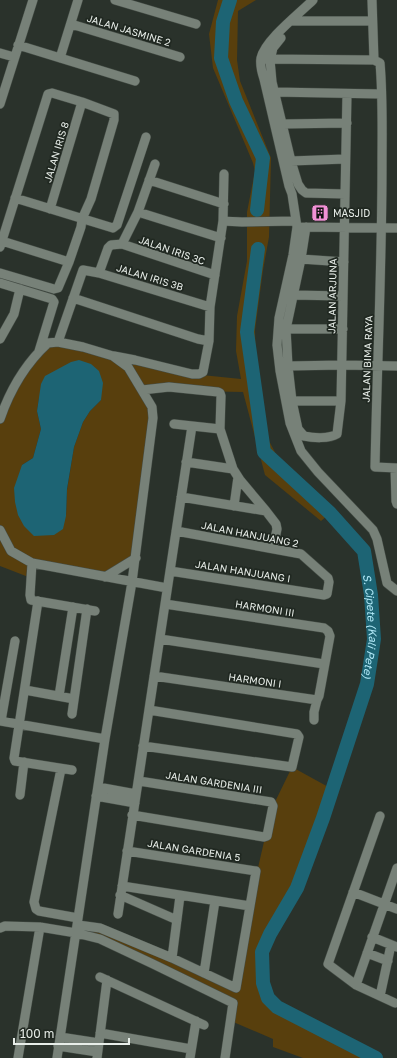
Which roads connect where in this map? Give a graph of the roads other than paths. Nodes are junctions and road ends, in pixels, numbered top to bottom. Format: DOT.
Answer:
graph roads {
  1 [pos="33,0"];
  2 [pos="78,0"];
  3 [pos="115,0"];
  4 [pos="313,0"];
  5 [pos="318,0"];
  6 [pos="372,0"];
  7 [pos="295,21"];
  8 [pos="372,21"];
  9 [pos="71,24"];
  10 [pos="196,24"];
  11 [pos="18,45"];
  12 [pos="0,53"];
  13 [pos="14,57"];
  14 [pos="180,57"];
  15 [pos="60,58"];
  16 [pos="266,59"];
  17 [pos="374,60"];
  18 [pos="135,80"];
  19 [pos="274,92"];
  20 [pos="347,94"];
  21 [pos="381,94"];
  22 [pos="82,102"];
  23 [pos="0,104"];
  24 [pos="347,123"];
  25 [pos="282,124"];
  26 [pos="146,137"];
  27 [pos="345,159"];
  28 [pos="291,160"];
  29 [pos="155,164"];
  30 [pos="224,174"];
  31 [pos="149,180"];
  32 [pos="345,194"];
  33 [pos="15,198"];
  34 [pos="224,204"];
  35 [pos="50,209"];
  36 [pos="138,212"];
  37 [pos="82,220"];
  38 [pos="223,221"];
  39 [pos="300,225"];
  40 [pos="344,228"];
  41 [pos="382,228"];
  42 [pos="397,228"];
  43 [pos="221,238"];
  44 [pos="1,244"];
  45 [pos="122,244"];
  46 [pos="301,259"];
  47 [pos="69,262"];
  48 [pos="344,262"];
  49 [pos="0,273"];
  50 [pos="99,273"];
  51 [pos="215,276"];
  52 [pos="0,284"];
  53 [pos="20,289"];
  54 [pos="293,295"];
  55 [pos="343,296"];
  56 [pos="73,298"];
  57 [pos="210,307"];
  58 [pos="286,329"];
  59 [pos="343,330"];
  60 [pos="0,339"];
  61 [pos="209,341"];
  62 [pos="58,342"];
  63 [pos="39,352"];
  64 [pos="113,356"];
  65 [pos="342,365"];
  66 [pos="288,366"];
  67 [pos="377,366"];
  68 [pos="397,366"];
  69 [pos="142,390"];
  70 [pos="292,401"];
  71 [pos="341,401"];
  72 [pos="0,419"];
  73 [pos="174,424"];
  74 [pos="192,426"];
  75 [pos="220,429"];
  76 [pos="186,462"];
  77 [pos="396,468"];
  78 [pos="234,469"];
  79 [pos="238,477"];
  80 [pos="181,497"];
  81 [pos="397,504"];
  82 [pos="234,506"];
  83 [pos="266,510"];
  84 [pos="0,530"];
  85 [pos="176,531"];
  86 [pos="273,548"];
  87 [pos="136,558"];
  88 [pos="32,563"];
  89 [pos="170,571"];
  90 [pos="105,577"];
  91 [pos="132,581"];
  92 [pos="168,586"];
  93 [pos="397,591"];
  94 [pos="312,594"];
  95 [pos="38,601"];
  96 [pos="165,604"];
  97 [pos="73,607"];
  98 [pos="160,639"];
  99 [pos="15,641"];
  100 [pos="324,664"];
  101 [pos="154,676"];
  102 [pos="4,686"];
  103 [pos="25,690"];
  104 [pos="58,696"];
  105 [pos="74,699"];
  106 [pos="317,700"];
  107 [pos="149,710"];
  108 [pos="72,714"];
  109 [pos="314,720"];
  110 [pos="1,721"];
  111 [pos="20,725"];
  112 [pos="105,739"];
  113 [pos="143,746"];
  114 [pos="24,762"];
  115 [pos="61,769"];
  116 [pos="72,770"];
  117 [pos="139,781"];
  118 [pos="98,787"];
  119 [pos="136,794"];
  120 [pos="20,795"];
  121 [pos="96,796"];
  122 [pos="135,803"];
  123 [pos="132,815"];
  124 [pos="380,816"];
  125 [pos="128,851"];
  126 [pos="397,870"];
  127 [pos="122,886"];
  128 [pos="353,892"];
  129 [pos="120,895"];
  130 [pos="180,896"];
  131 [pos="215,901"];
  132 [pos="384,905"];
  133 [pos="250,906"];
  134 [pos="397,909"];
  135 [pos="118,914"];
  136 [pos="177,920"];
  137 [pos="77,925"];
  138 [pos="40,927"];
  139 [pos="0,928"];
  140 [pos="372,937"];
  141 [pos="394,946"];
  142 [pos="367,953"];
  143 [pos="172,958"];
  144 [pos="388,961"];
  145 [pos="204,973"];
  146 [pos="356,985"];
  147 [pos="380,996"];
  148 [pos="395,1003"];
  149 [pos="100,1033"];
  150 [pos="59,1042"];
  151 [pos="99,1043"];
  152 [pos="190,1054"];
  153 [pos="97,1055"];
  154 [pos="18,1058"];
  155 [pos="57,1058"];
  156 [pos="225,1058"];
  1 -- 11 [label="street"];
  2 -- 9 [label="street"];
  3 -- 10 [label="street"];
  4 -- 7 [label="street"];
  5 -- 7 [label="street"];
  6 -- 8 [label="street"];
  7 -- 8 [label="street"];
  7 -- 16 [label="street"];
  8 -- 17 [label="street"];
  9 -- 14 [label="street, JALAN JASMINE 2"];
  9 -- 15 [label="street"];
  11 -- 13 [label="street"];
  11 -- 15 [label="street"];
  12 -- 13 [label="street"];
  13 -- 23 [label="street"];
  15 -- 18 [label="street"];
  16 -- 17 [label="street"];
  16 -- 19 [label="street"];
  16 -- 39 [label="street"];
  17 -- 21 [label="street, JALAN BIMA RAYA"];
  19 -- 20 [label="street"];
  19 -- 25 [label="street"];
  20 -- 21 [label="street"];
  20 -- 24 [label="street, JALAN ARJUNA"];
  21 -- 41 [label="street, JALAN BIMA RAYA"];
  22 -- 33 [label="street"];
  22 -- 35 [label="street, JALAN IRIS 8"];
  22 -- 37 [label="street"];
  24 -- 25 [label="street"];
  24 -- 27 [label="street, JALAN ARJUNA"];
  25 -- 28 [label="street"];
  26 -- 37 [label="street"];
  27 -- 28 [label="street"];
  27 -- 32 [label="street, JALAN ARJUNA"];
  28 -- 32 [label="street"];
  29 -- 31 [label="street"];
  30 -- 34 [label="street"];
  31 -- 34 [label="street"];
  31 -- 36 [label="street"];
  32 -- 40 [label="street, JALAN ARJUNA"];
  33 -- 35 [label="street"];
  33 -- 44 [label="street"];
  34 -- 38 [label="street"];
  35 -- 37 [label="street"];
  36 -- 43 [label="street"];
  36 -- 45 [label="street"];
  37 -- 47 [label="street"];
  38 -- 39 [label="street"];
  38 -- 43 [label="street"];
  39 -- 40 [label="street"];
  39 -- 46 [label="street"];
  39 -- 93 [label="street"];
  40 -- 41 [label="street"];
  40 -- 48 [label="street, JALAN ARJUNA"];
  41 -- 42 [label="street"];
  41 -- 67 [label="street, JALAN BIMA RAYA"];
  43 -- 51 [label="street"];
  44 -- 47 [label="street"];
  45 -- 50 [label="street"];
  45 -- 51 [label="street, JALAN IRIS 3C"];
  46 -- 48 [label="street"];
  46 -- 54 [label="street"];
  47 -- 49 [label="street"];
  48 -- 55 [label="street, JALAN ARJUNA"];
  50 -- 56 [label="street, JALAN IRIS 3B"];
  50 -- 57 [label="street, JALAN IRIS 3B"];
  51 -- 57 [label="street"];
  52 -- 53 [label="street"];
  53 -- 60 [label="street"];
  53 -- 63 [label="street"];
  54 -- 55 [label="street"];
  54 -- 58 [label="street"];
  55 -- 59 [label="street, JALAN ARJUNA"];
  56 -- 61 [label="street"];
  56 -- 62 [label="street"];
  57 -- 61 [label="street"];
  58 -- 59 [label="street"];
  58 -- 66 [label="street"];
  59 -- 65 [label="street, JALAN ARJUNA"];
  61 -- 64 [label="street"];
  62 -- 63 [label="street"];
  62 -- 64 [label="street"];
  63 -- 72 [label="street"];
  64 -- 69 [label="street"];
  65 -- 66 [label="street"];
  65 -- 67 [label="street"];
  65 -- 71 [label="street, JALAN ARJUNA"];
  66 -- 70 [label="street"];
  67 -- 68 [label="street"];
  67 -- 77 [label="street, JALAN BIMA RAYA"];
  69 -- 75 [label="street"];
  69 -- 87 [label="street"];
  70 -- 71 [label="street"];
  70 -- 71 [label="street, JALAN ARJUNA"];
  73 -- 74 [label="street"];
  74 -- 75 [label="street"];
  74 -- 76 [label="street"];
  75 -- 78 [label="street"];
  76 -- 78 [label="street"];
  76 -- 80 [label="street"];
  77 -- 81 [label="street"];
  78 -- 79 [label="street"];
  79 -- 82 [label="street"];
  79 -- 83 [label="street"];
  80 -- 82 [label="street"];
  80 -- 85 [label="street"];
  82 -- 83 [label="street"];
  83 -- 86 [label="street"];
  84 -- 88 [label="street"];
  85 -- 86 [label="street, JALAN HANJUANG 2"];
  85 -- 89 [label="street"];
  86 -- 94 [label="street, JALAN HANJUANG 2"];
  87 -- 90 [label="street"];
  87 -- 91 [label="street"];
  88 -- 90 [label="street"];
  88 -- 95 [label="street"];
  89 -- 92 [label="street"];
  89 -- 94 [label="street, JALAN HANJUANG I"];
  90 -- 91 [label="street"];
  91 -- 92 [label="street"];
  91 -- 112 [label="street"];
  92 -- 96 [label="street"];
  95 -- 97 [label="street"];
  95 -- 103 [label="street"];
  96 -- 98 [label="street"];
  96 -- 100 [label="street, HARMONI III"];
  97 -- 104 [label="street"];
  97 -- 105 [label="street"];
  98 -- 100 [label="street"];
  98 -- 101 [label="street"];
  99 -- 102 [label="street"];
  100 -- 106 [label="street"];
  101 -- 106 [label="street, HARMONI I"];
  101 -- 107 [label="street"];
  102 -- 110 [label="street"];
  103 -- 104 [label="street"];
  103 -- 111 [label="street"];
  104 -- 105 [label="street"];
  105 -- 108 [label="street"];
  106 -- 109 [label="street"];
  107 -- 113 [label="street"];
  107 -- 113 [label="street"];
  110 -- 111 [label="street"];
  111 -- 112 [label="street"];
  111 -- 114 [label="street"];
  112 -- 118 [label="street"];
  113 -- 117 [label="street"];
  114 -- 115 [label="street"];
  114 -- 120 [label="street"];
  115 -- 116 [label="street"];
  115 -- 137 [label="street"];
  117 -- 119 [label="street"];
  117 -- 123 [label="street, JALAN GARDENIA III"];
  118 -- 119 [label="street"];
  118 -- 121 [label="street"];
  119 -- 122 [label="street"];
  121 -- 122 [label="street"];
  121 -- 137 [label="street"];
  122 -- 123 [label="street"];
  123 -- 125 [label="street"];
  124 -- 128 [label="street"];
  125 -- 127 [label="street"];
  125 -- 133 [label="street, JALAN GARDENIA 5"];
  126 -- 132 [label="street"];
  127 -- 129 [label="street"];
  127 -- 130 [label="street"];
  128 -- 132 [label="street"];
  128 -- 146 [label="street"];
  129 -- 135 [label="street"];
  129 -- 136 [label="street"];
  130 -- 131 [label="street"];
  130 -- 136 [label="street"];
  131 -- 133 [label="street"];
  131 -- 145 [label="street"];
  132 -- 134 [label="street"];
  132 -- 140 [label="street"];
  133 -- 145 [label="street"];
  136 -- 143 [label="street"];
  137 -- 138 [label="street"];
  137 -- 143 [label="street"];
  137 -- 150 [label="street"];
  137 -- 156 [label="street"];
  138 -- 139 [label="street"];
  138 -- 154 [label="street"];
  140 -- 141 [label="street"];
  140 -- 142 [label="street"];
  141 -- 144 [label="street"];
  142 -- 144 [label="street"];
  142 -- 146 [label="street"];
  143 -- 145 [label="street"];
  144 -- 147 [label="street"];
  146 -- 147 [label="street"];
  147 -- 148 [label="street"];
  149 -- 151 [label="street"];
  149 -- 152 [label="street"];
  149 -- 152 [label="street"];
  150 -- 151 [label="street"];
  150 -- 153 [label="street"];
  150 -- 155 [label="street"];
  151 -- 153 [label="street"];
}
